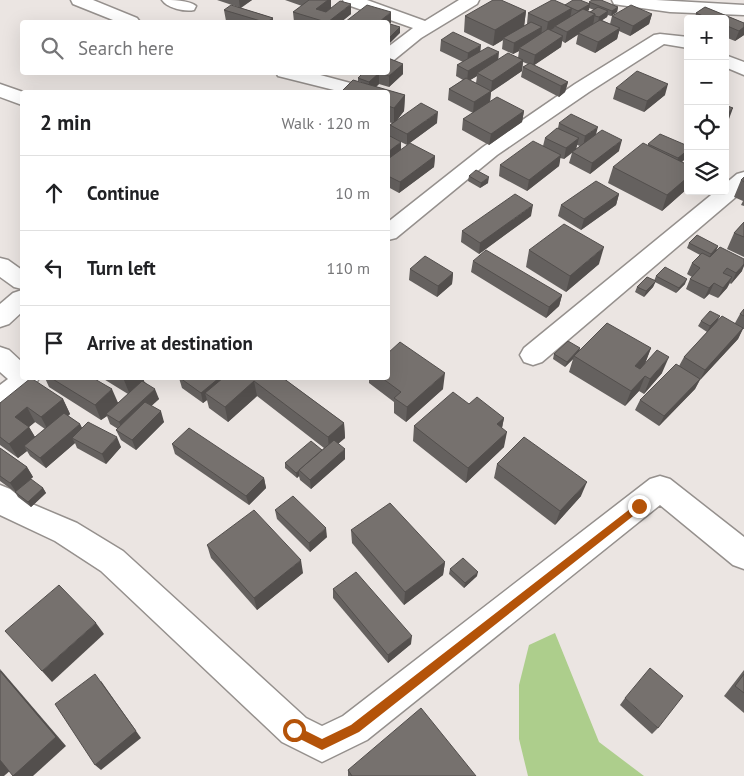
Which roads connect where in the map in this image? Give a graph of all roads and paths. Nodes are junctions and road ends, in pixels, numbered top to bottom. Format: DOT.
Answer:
graph roads {
  1 [pos="79,0"];
  2 [pos="170,0"];
  3 [pos="351,0"];
  4 [pos="471,0"];
  5 [pos="620,0"];
  6 [pos="188,6"];
  7 [pos="744,10"];
  8 [pos="126,20"];
  9 [pos="426,27"];
  10 [pos="684,42"];
  11 [pos="390,54"];
  12 [pos="729,62"];
  13 [pos="744,69"];
  14 [pos="299,75"];
  15 [pos="349,86"];
  16 [pos="744,179"];
  17 [pos="390,231"];
  18 [pos="0,266"];
  19 [pos="20,280"];
  20 [pos="20,301"];
  21 [pos="0,318"];
  22 [pos="532,355"];
  23 [pos="0,356"];
  24 [pos="20,373"];
  25 [pos="22,380"];
  26 [pos="0,401"];
  27 [pos="0,498"];
  28 [pos="744,555"];
  1 -- 8 [label="street"];
  2 -- 6 [label="street"];
  3 -- 9 [label="street"];
  4 -- 9 [label="street"];
  5 -- 7 [label="street"];
  9 -- 11 [label="street"];
  10 -- 17 [label="street"];
  12 -- 13 [label="street"];
  14 -- 15 [label="street"];
  16 -- 22 [label="street"];
  18 -- 19 [label="street"];
  20 -- 21 [label="street"];
  23 -- 24 [label="street"];
  25 -- 26 [label="street"];
  27 -- 28 [label="street"];
}
